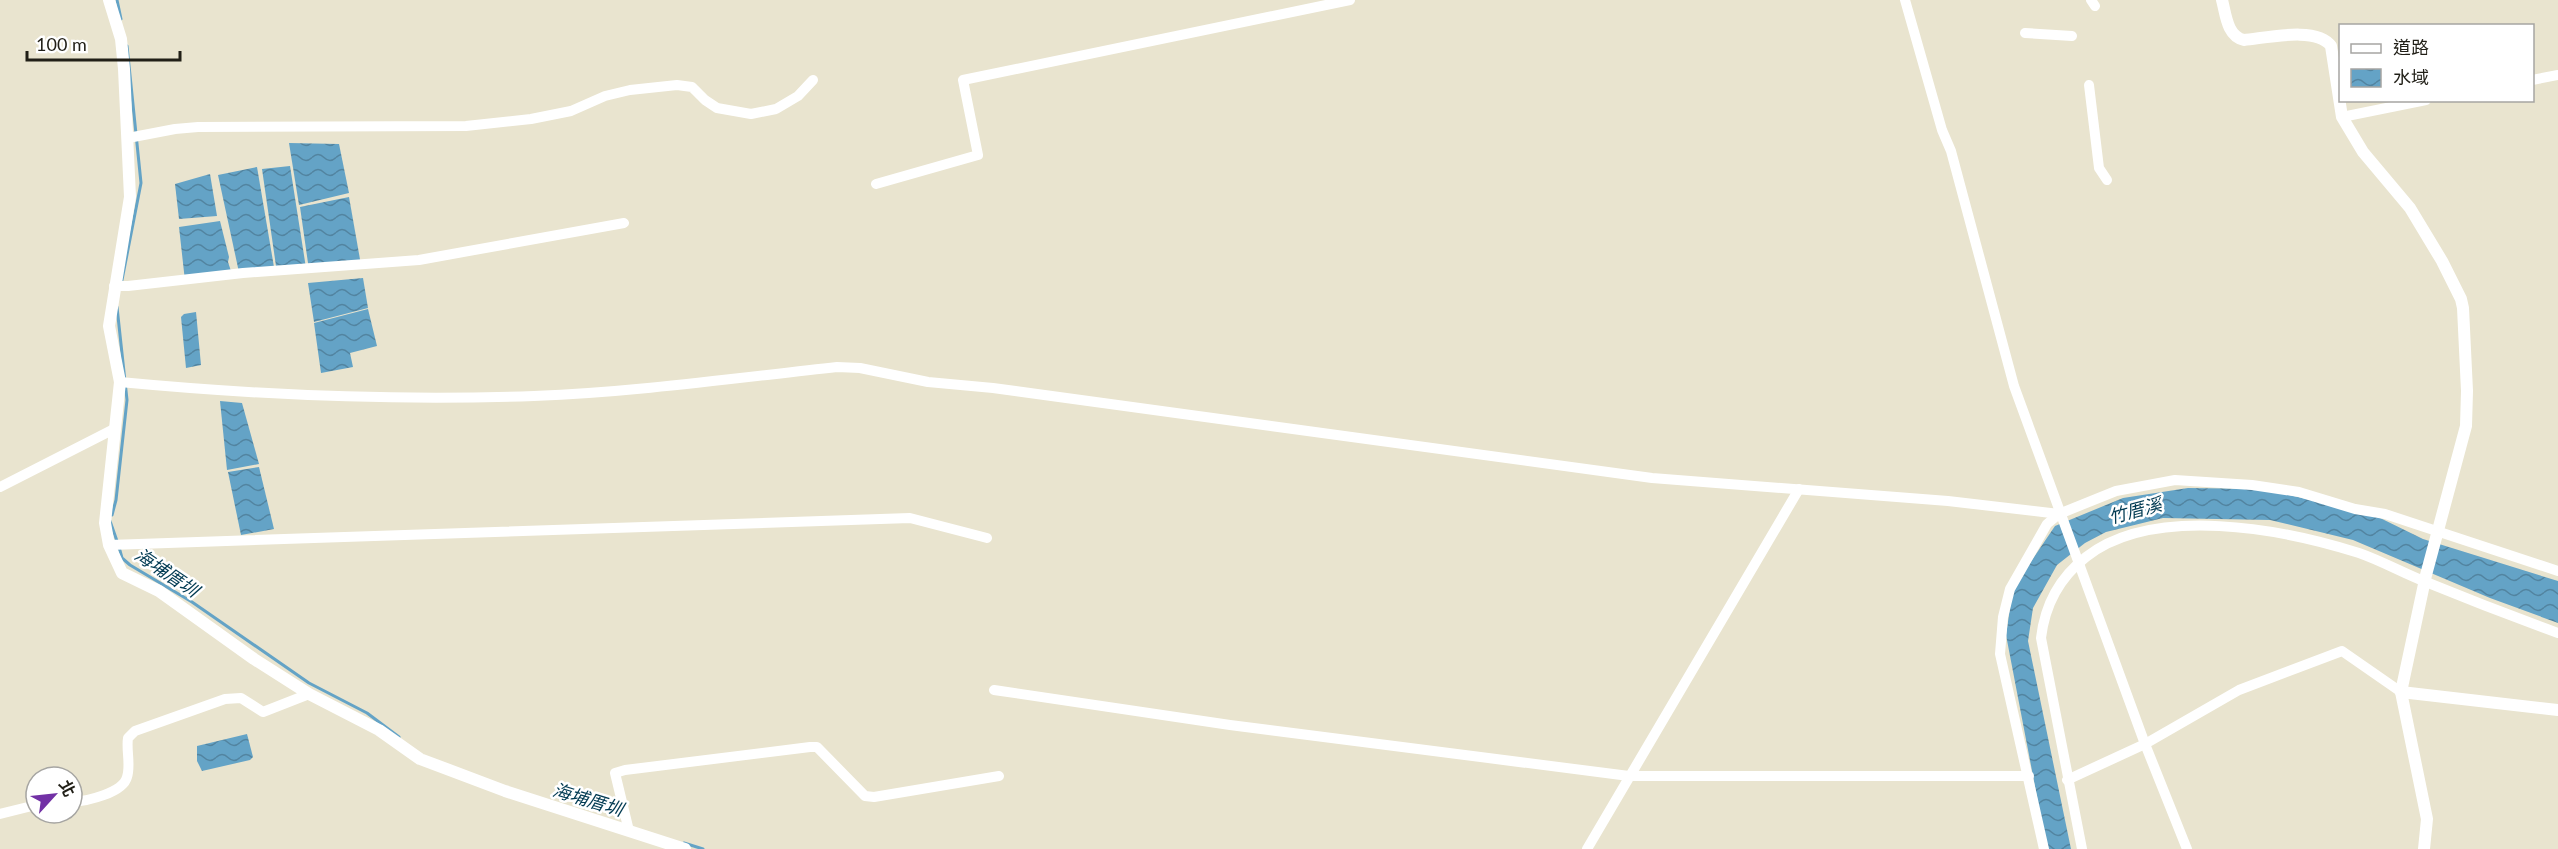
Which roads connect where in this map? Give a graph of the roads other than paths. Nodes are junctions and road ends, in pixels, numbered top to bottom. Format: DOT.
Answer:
graph roads {
  1 [pos="1350,0"];
  2 [pos="1905,0"];
  3 [pos="2222,0"];
  4 [pos="109,1"];
  5 [pos="2025,33"];
  6 [pos="2072,36"];
  7 [pos="2558,75"];
  8 [pos="813,80"];
  9 [pos="2534,80"];
  10 [pos="2090,85"];
  11 [pos="2339,98"];
  12 [pos="2340,102"];
  13 [pos="2416,102"];
  14 [pos="2342,117"];
  15 [pos="128,138"];
  16 [pos="2107,180"];
  17 [pos="876,184"];
  18 [pos="624,223"];
  19 [pos="114,285"];
  20 [pos="120,382"];
  21 [pos="114,429"];
  22 [pos="0,487"];
  23 [pos="1799,489"];
  24 [pos="2059,514"];
  25 [pos="2438,532"];
  26 [pos="987,538"];
  27 [pos="109,544"];
  28 [pos="2077,564"];
  29 [pos="2558,571"];
  30 [pos="2425,579"];
  31 [pos="2558,633"];
  32 [pos="994,690"];
  33 [pos="2401,692"];
  34 [pos="309,694"];
  35 [pos="2558,710"];
  36 [pos="2145,744"];
  37 [pos="999,776"];
  38 [pos="1629,776"];
  39 [pos="2029,777"];
  40 [pos="2067,780"];
  41 [pos="84,801"];
  42 [pos="24,808"];
  43 [pos="0,814"];
  44 [pos="629,831"];
  45 [pos="685,849"];
  46 [pos="1587,849"];
  47 [pos="2044,849"];
  48 [pos="2082,849"];
  49 [pos="2187,849"];
  50 [pos="2424,849"];
  1 -- 17 [label="street"];
  2 -- 24 [label="street"];
  3 -- 11 [label="street"];
  4 -- 15 [label="street"];
  5 -- 6 [label="street"];
  7 -- 9 [label="street"];
  8 -- 15 [label="street"];
  10 -- 16 [label="street"];
  12 -- 14 [label="street"];
  13 -- 14 [label="street"];
  14 -- 25 [label="street"];
  15 -- 19 [label="street"];
  18 -- 19 [label="street"];
  19 -- 20 [label="street"];
  20 -- 21 [label="street"];
  20 -- 23 [label="street"];
  21 -- 22 [label="street"];
  21 -- 27 [label="street"];
  23 -- 24 [label="street"];
  23 -- 38 [label="street"];
  24 -- 25 [label="street"];
  24 -- 28 [label="street"];
  24 -- 39 [label="street"];
  25 -- 29 [label="street"];
  25 -- 30 [label="street"];
  26 -- 27 [label="street"];
  27 -- 34 [label="street"];
  28 -- 30 [label="street"];
  28 -- 36 [label="street"];
  28 -- 40 [label="street"];
  30 -- 31 [label="street"];
  30 -- 33 [label="street"];
  32 -- 38 [label="street"];
  33 -- 35 [label="street"];
  33 -- 36 [label="street"];
  33 -- 50 [label="street"];
  34 -- 41 [label="street"];
  34 -- 44 [label="street"];
  36 -- 40 [label="street"];
  36 -- 49 [label="street"];
  37 -- 44 [label="street"];
  38 -- 39 [label="street"];
  38 -- 46 [label="street"];
  39 -- 47 [label="street"];
  40 -- 48 [label="street"];
  42 -- 43 [label="street"];
  44 -- 45 [label="street"];
}
